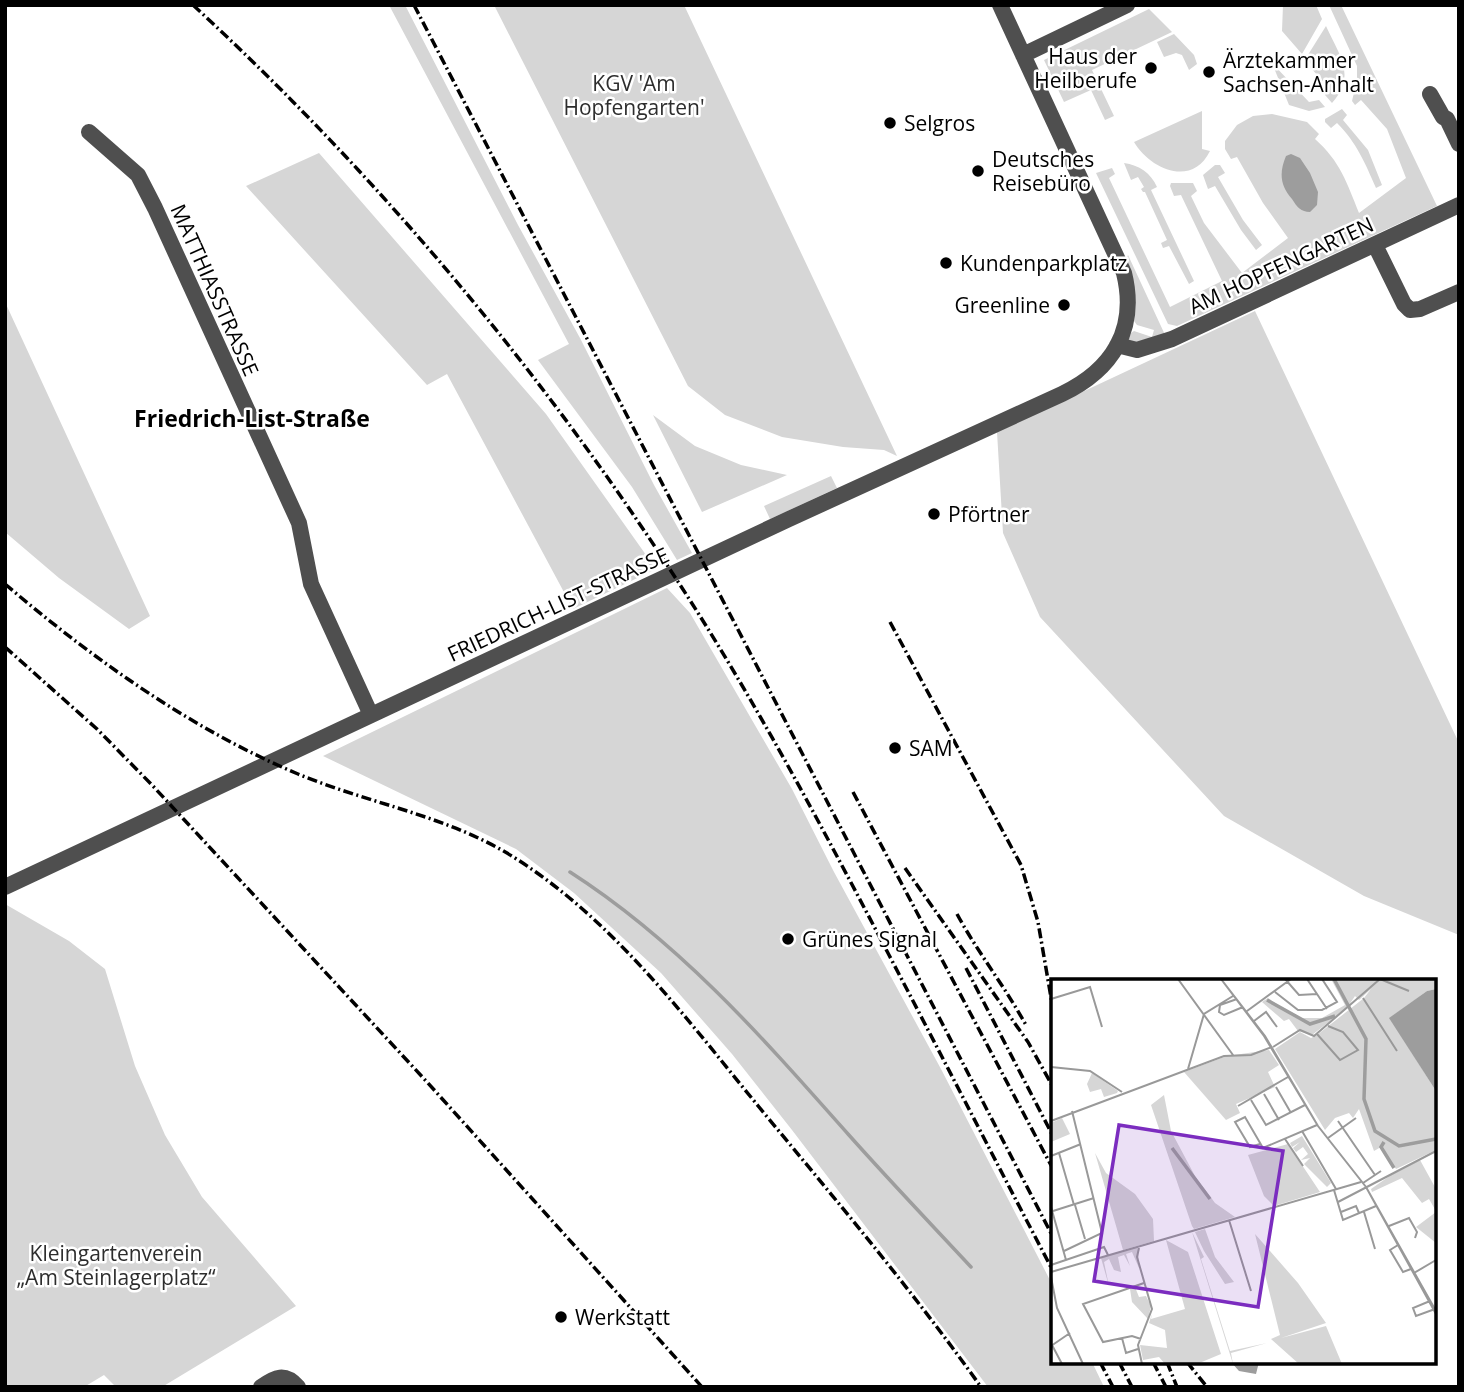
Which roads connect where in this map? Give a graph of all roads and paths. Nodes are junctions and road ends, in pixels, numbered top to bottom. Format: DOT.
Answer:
graph roads {
  1 [pos="1000,5"];
  2 [pos="1127,5"];
  3 [pos="1023,55"];
  4 [pos="1430,94"];
  5 [pos="89,132"];
  6 [pos="1459,144"];
  7 [pos="1459,205"];
  8 [pos="1375,245"];
  9 [pos="1459,292"];
  10 [pos="1117,345"];
  11 [pos="372,715"];
  12 [pos="5,887"];
  13 [pos="261,1387"];
  14 [pos="298,1387"];
  1 -- 3 [label="street, FRIEDRICH-LIST-STRASSE"];
  2 -- 3 [label="street"];
  3 -- 10 [label="street, FRIEDRICH-LIST-STRASSE"];
  4 -- 6 [label="street"];
  5 -- 11 [label="street, MATTHIASSTRASSE"];
  7 -- 8 [label="street, AM HOPFENGARTEN"];
  8 -- 9 [label="street"];
  8 -- 10 [label="street, AM HOPFENGARTEN"];
  10 -- 11 [label="street, FRIEDRICH-LIST-STRASSE"];
  11 -- 12 [label="street, FRIEDRICH-LIST-STRASSE"];
  13 -- 14 [label="street"];
}
